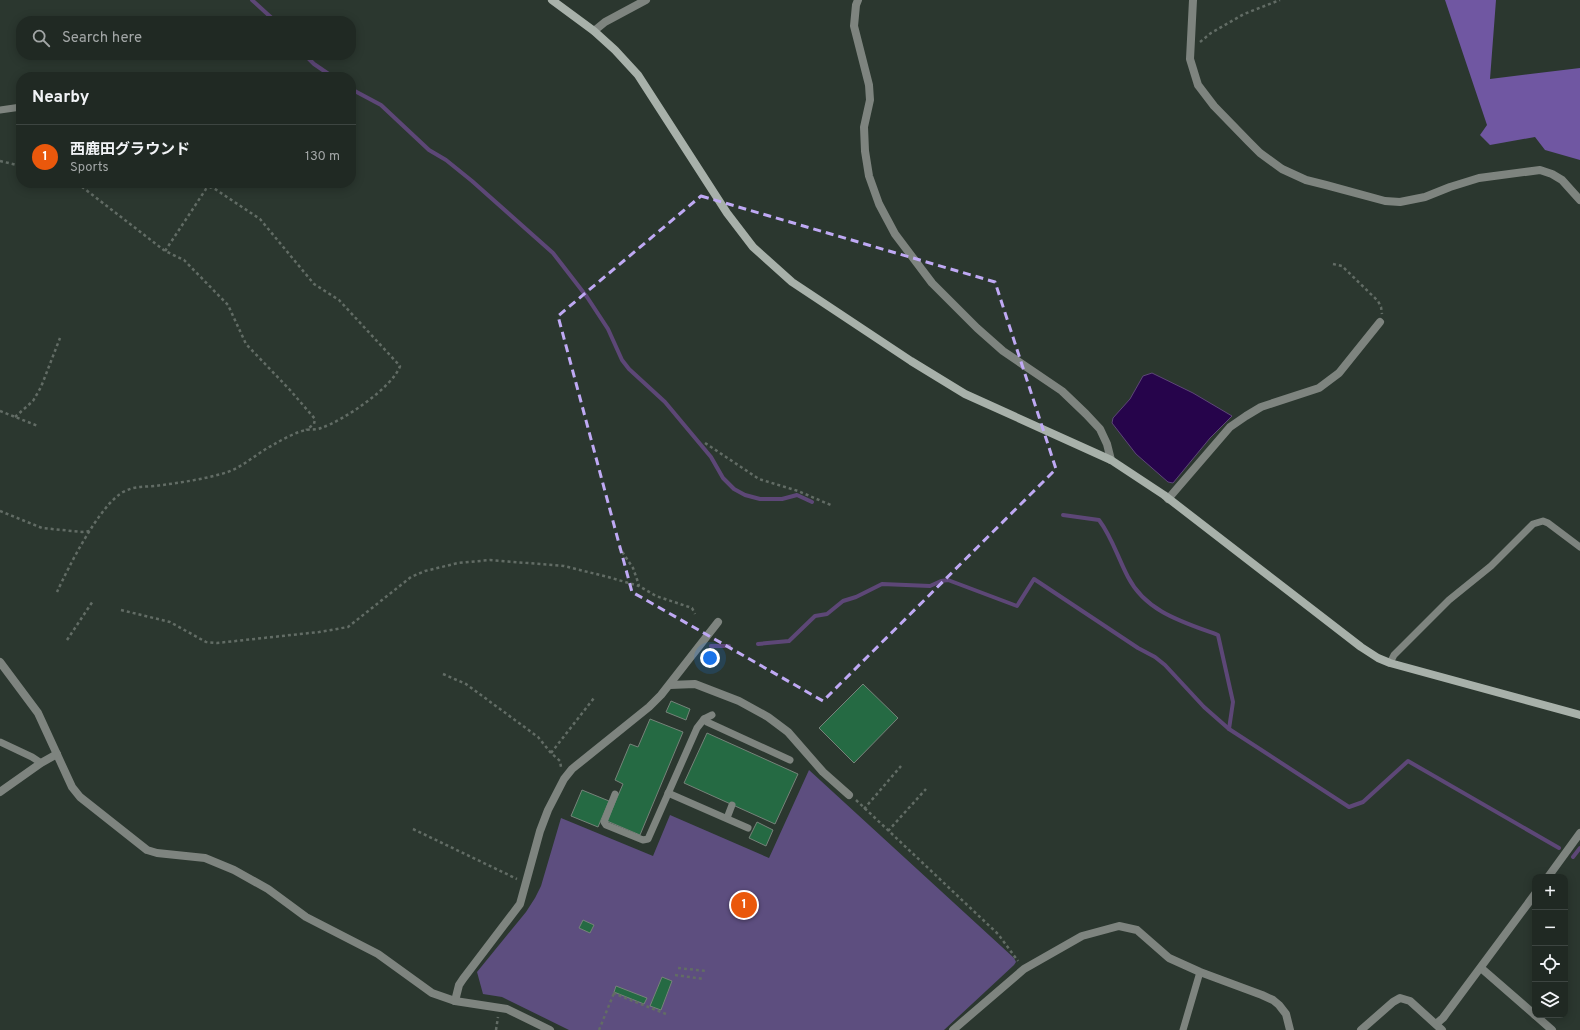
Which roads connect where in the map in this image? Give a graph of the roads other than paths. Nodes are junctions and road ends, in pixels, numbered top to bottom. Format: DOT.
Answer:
graph roads {
  1 [pos="552,0"];
  2 [pos="646,0"];
  3 [pos="858,0"];
  4 [pos="1193,0"];
  5 [pos="594,31"];
  6 [pos="16,108"];
  7 [pos="0,110"];
  8 [pos="1580,200"];
  9 [pos="1380,322"];
  10 [pos="1111,460"];
  11 [pos="1168,499"];
  12 [pos="1580,547"];
  13 [pos="718,622"];
  14 [pos="0,662"];
  15 [pos="1390,663"];
  16 [pos="670,685"];
  17 [pos="712,715"];
  18 [pos="1580,715"];
  19 [pos="704,719"];
  20 [pos="0,742"];
  21 [pos="57,754"];
  22 [pos="790,760"];
  23 [pos="41,763"];
  24 [pos="0,792"];
  25 [pos="668,793"];
  26 [pos="615,794"];
  27 [pos="849,795"];
  28 [pos="732,805"];
  29 [pos="727,818"];
  30 [pos="748,828"];
  31 [pos="1580,833"];
  32 [pos="1550,874"];
  33 [pos="1532,898"];
  34 [pos="1480,968"];
  35 [pos="1200,972"];
  36 [pos="455,1001"];
  37 [pos="1532,1012"];
  38 [pos="1538,1018"];
  39 [pos="1439,1027"];
  40 [pos="550,1030"];
  41 [pos="953,1030"];
  42 [pos="1184,1030"];
  43 [pos="1290,1030"];
  44 [pos="1361,1030"];
  45 [pos="1552,1030"];
  1 -- 5 [label="street"];
  2 -- 5 [label="street"];
  3 -- 10 [label="street"];
  4 -- 8 [label="street"];
  5 -- 10 [label="street"];
  6 -- 7 [label="lane"];
  9 -- 11 [label="street"];
  10 -- 11 [label="street"];
  11 -- 15 [label="street"];
  12 -- 15 [label="lane"];
  13 -- 16 [label="street"];
  14 -- 21 [label="street"];
  15 -- 18 [label="street"];
  16 -- 27 [label="street"];
  16 -- 36 [label="street"];
  17 -- 19 [label="lane"];
  19 -- 22 [label="lane"];
  19 -- 25 [label="lane"];
  20 -- 23 [label="lane"];
  21 -- 23 [label="street"];
  21 -- 36 [label="street"];
  23 -- 24 [label="street"];
  25 -- 26 [label="lane"];
  25 -- 29 [label="lane"];
  28 -- 29 [label="lane"];
  29 -- 30 [label="lane"];
  31 -- 32 [label="street"];
  33 -- 34 [label="street"];
  34 -- 37 [label="street"];
  34 -- 39 [label="street"];
  35 -- 41 [label="street"];
  35 -- 42 [label="lane"];
  35 -- 43 [label="street"];
  36 -- 40 [label="street"];
  38 -- 45 [label="street"];
  39 -- 44 [label="street"];
}
